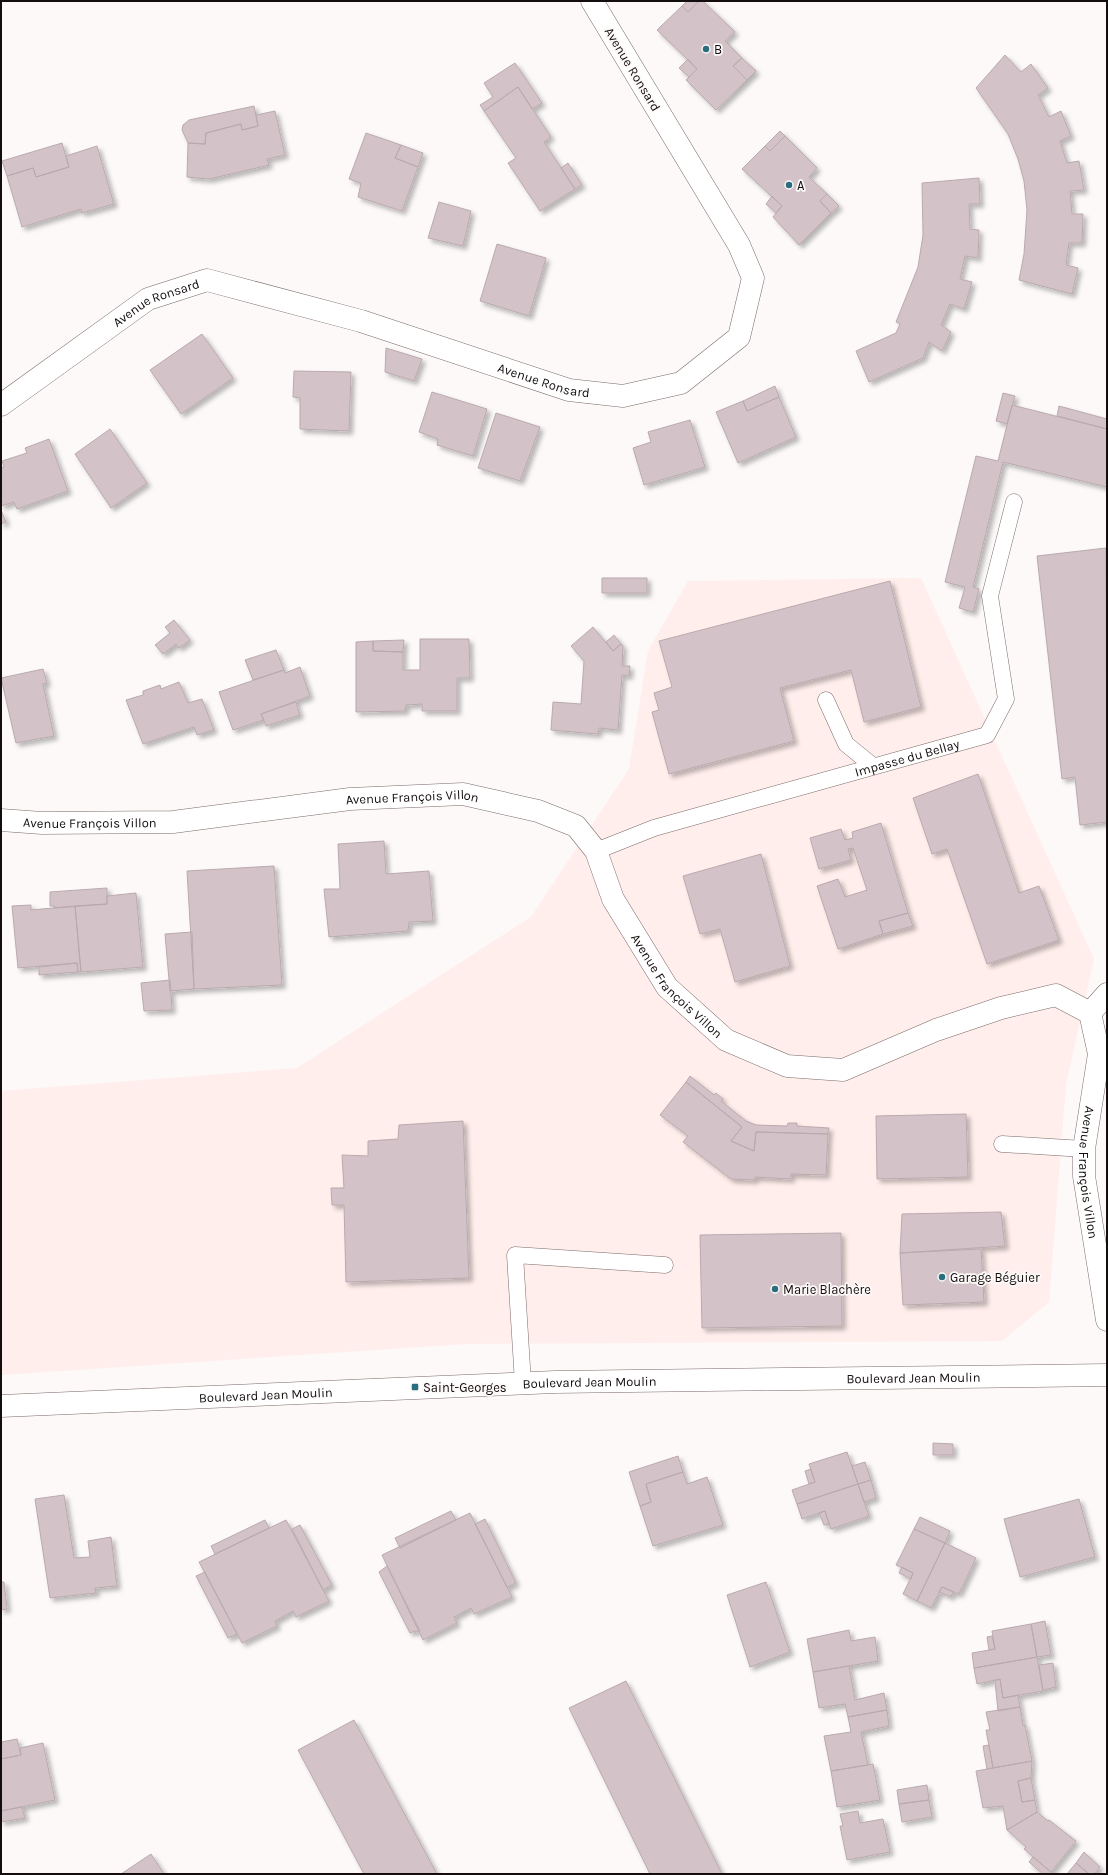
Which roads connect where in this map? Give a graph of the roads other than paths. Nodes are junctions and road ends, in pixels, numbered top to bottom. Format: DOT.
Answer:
graph roads {
  1 [pos="592,1"];
  2 [pos="1,405"];
  3 [pos="1014,502"];
  4 [pos="826,700"];
  5 [pos="874,766"];
  6 [pos="1,820"];
  7 [pos="596,851"];
  8 [pos="1107,994"];
  9 [pos="1090,1013"];
  10 [pos="1002,1144"];
  11 [pos="1084,1149"];
  12 [pos="665,1264"];
  13 [pos="1107,1320"];
  14 [pos="1107,1374"];
  15 [pos="523,1383"];
  16 [pos="1,1406"];
  1 -- 2 [label="street, Avenue Ronsard"];
  3 -- 5 [label="lane, Impasse du Bellay"];
  4 -- 5 [label="lane"];
  5 -- 7 [label="lane, Impasse du Bellay"];
  6 -- 7 [label="street, Avenue François Villon"];
  7 -- 9 [label="street, Avenue François Villon"];
  8 -- 9 [label="street"];
  9 -- 11 [label="street, Avenue François Villon"];
  10 -- 11 [label="lane"];
  11 -- 13 [label="street, Avenue François Villon"];
  12 -- 15 [label="lane"];
  14 -- 15 [label="street, Boulevard Jean Moulin"];
  15 -- 16 [label="street, Boulevard Jean Moulin"];
}
